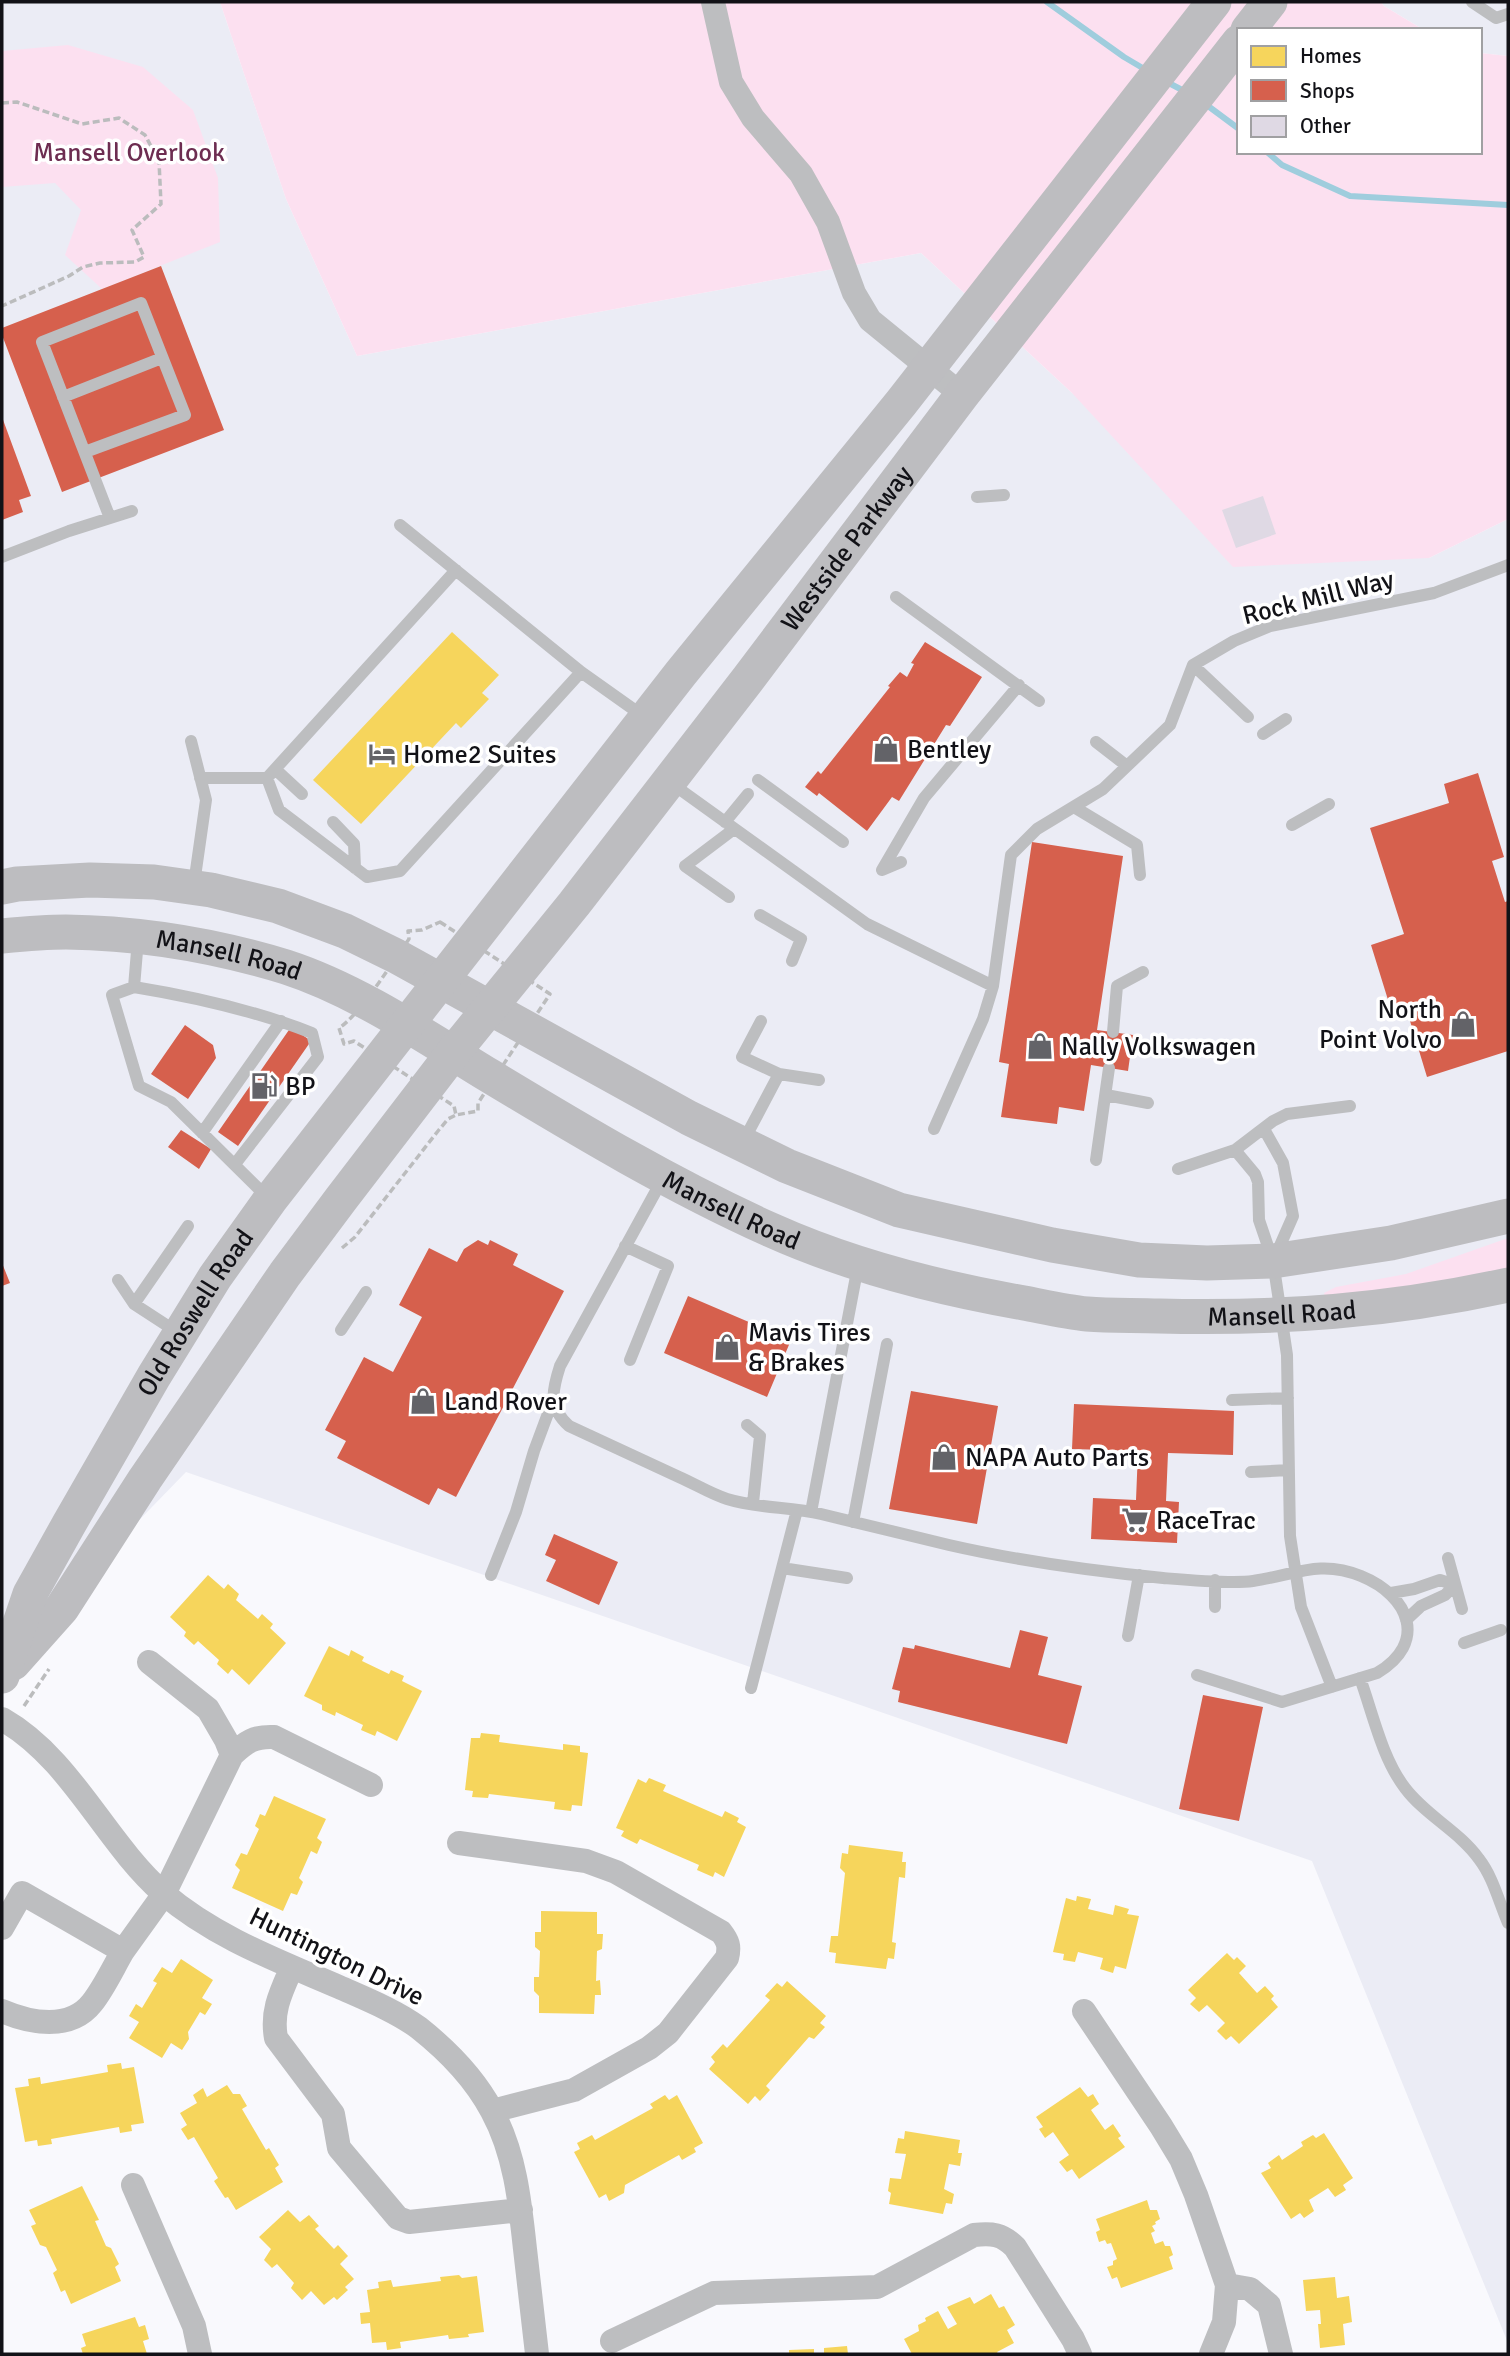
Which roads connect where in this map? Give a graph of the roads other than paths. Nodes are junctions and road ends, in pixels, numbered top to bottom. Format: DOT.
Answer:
graph roads {
  1 [pos="713,2"];
  2 [pos="1270,2"];
  3 [pos="1472,2"];
  4 [pos="1209,8"];
  5 [pos="1508,14"];
  6 [pos="1250,28"];
  7 [pos="1237,45"];
  8 [pos="162,358"];
  9 [pos="928,368"];
  10 [pos="962,395"];
  11 [pos="64,397"];
  12 [pos="85,452"];
  13 [pos="1004,495"];
  14 [pos="977,497"];
  15 [pos="132,510"];
  16 [pos="110,518"];
  17 [pos="400,525"];
  18 [pos="2,557"];
  19 [pos="1508,565"];
  20 [pos="456,570"];
  21 [pos="896,597"];
  22 [pos="1193,665"];
  23 [pos="581,672"];
  24 [pos="1019,685"];
  25 [pos="1039,701"];
  26 [pos="1248,717"];
  27 [pos="647,718"];
  28 [pos="1286,719"];
  29 [pos="1263,734"];
  30 [pos="191,741"];
  31 [pos="1096,742"];
  32 [pos="1127,766"];
  33 [pos="271,774"];
  34 [pos="201,778"];
  35 [pos="758,780"];
  36 [pos="669,782"];
  37 [pos="302,794"];
  38 [pos="748,794"];
  39 [pos="1329,804"];
  40 [pos="1074,807"];
  41 [pos="333,822"];
  42 [pos="729,825"];
  43 [pos="1292,825"];
  44 [pos="843,842"];
  45 [pos="901,862"];
  46 [pos="355,868"];
  47 [pos="1140,875"];
  48 [pos="2,887"];
  49 [pos="193,888"];
  50 [pos="729,897"];
  51 [pos="760,915"];
  52 [pos="138,935"];
  53 [pos="2,936"];
  54 [pos="792,961"];
  55 [pos="1143,972"];
  56 [pos="441,982"];
  57 [pos="993,986"];
  58 [pos="134,987"];
  59 [pos="490,1008"];
  60 [pos="281,1021"];
  61 [pos="761,1021"];
  62 [pos="407,1026"];
  63 [pos="1113,1032"];
  64 [pos="453,1053"];
  65 [pos="1109,1068"];
  66 [pos="779,1074"];
  67 [pos="819,1080"];
  68 [pos="1106,1095"];
  69 [pos="1148,1103"];
  70 [pos="1350,1106"];
  71 [pos="934,1129"];
  72 [pos="1264,1129"];
  73 [pos="202,1133"];
  74 [pos="742,1145"];
  75 [pos="1234,1150"];
  76 [pos="1096,1160"];
  77 [pos="235,1164"];
  78 [pos="1178,1170"];
  79 [pos="664,1176"];
  80 [pos="270,1200"];
  81 [pos="1508,1216"];
  82 [pos="188,1226"];
  83 [pos="625,1246"];
  84 [pos="1273,1261"];
  85 [pos="859,1262"];
  86 [pos="118,1280"];
  87 [pos="1508,1285"];
  88 [pos="366,1292"];
  89 [pos="134,1304"];
  90 [pos="1283,1316"];
  91 [pos="341,1330"];
  92 [pos="179,1334"];
  93 [pos="887,1344"];
  94 [pos="630,1360"];
  95 [pos="1288,1398"];
  96 [pos="553,1399"];
  97 [pos="1232,1400"];
  98 [pos="747,1425"];
  99 [pos="1289,1470"];
  100 [pos="1251,1472"];
  101 [pos="753,1503"];
  102 [pos="804,1511"];
  103 [pos="853,1522"];
  104 [pos="1448,1558"];
  105 [pos="782,1568"];
  106 [pos="1295,1573"];
  107 [pos="1139,1574"];
  108 [pos="491,1575"];
  109 [pos="847,1578"];
  110 [pos="1215,1580"];
  111 [pos="1455,1586"];
  112 [pos="1391,1593"];
  113 [pos="1215,1607"];
  114 [pos="1462,1609"];
  115 [pos="25,1610"];
  116 [pos="1406,1620"];
  117 [pos="1501,1630"];
  118 [pos="2,1636"];
  119 [pos="1128,1636"];
  120 [pos="1464,1643"];
  121 [pos="149,1662"];
  122 [pos="1197,1675"];
  123 [pos="2,1677"];
  124 [pos="1360,1678"];
  125 [pos="1332,1687"];
  126 [pos="751,1688"];
  127 [pos="2,1719"];
  128 [pos="232,1755"];
  129 [pos="371,1785"];
  130 [pos="459,1843"];
  131 [pos="164,1894"];
  132 [pos="1508,1923"];
  133 [pos="2,1928"];
  134 [pos="123,1951"];
  135 [pos="292,1967"];
  136 [pos="2,2011"];
  137 [pos="1084,2011"];
  138 [pos="492,2111"];
  139 [pos="133,2185"];
  140 [pos="521,2210"];
  141 [pos="1227,2285"];
  142 [pos="612,2341"];
  143 [pos="200,2354"];
  144 [pos="537,2354"];
  145 [pos="1080,2354"];
  146 [pos="1211,2354"];
  147 [pos="1281,2354"];
  1 -- 9 [label="street"];
  2 -- 6 [label="main road"];
  3 -- 5 [label="lane"];
  4 -- 9 [label="main road, Westside Parkway"];
  7 -- 10 [label="main road, Westside Parkway"];
  8 -- 11 [label="lane"];
  8 -- 11 [label="lane"];
  8 -- 12 [label="lane"];
  9 -- 10 [label="street"];
  9 -- 27 [label="main road, Westside Parkway"];
  10 -- 36 [label="main road, Westside Parkway"];
  11 -- 12 [label="lane"];
  12 -- 16 [label="lane"];
  13 -- 14 [label="lane"];
  15 -- 16 [label="lane"];
  16 -- 18 [label="lane"];
  17 -- 20 [label="lane"];
  19 -- 22 [label="lane, Rock Mill Way"];
  20 -- 23 [label="lane"];
  20 -- 33 [label="lane"];
  21 -- 24 [label="lane"];
  22 -- 26 [label="lane"];
  22 -- 32 [label="lane"];
  23 -- 27 [label="lane"];
  23 -- 46 [label="lane"];
  24 -- 25 [label="lane"];
  24 -- 45 [label="lane"];
  27 -- 56 [label="main road, Westside Parkway"];
  28 -- 29 [label="lane"];
  30 -- 34 [label="lane"];
  31 -- 32 [label="lane"];
  32 -- 40 [label="lane"];
  33 -- 34 [label="lane"];
  33 -- 37 [label="lane"];
  33 -- 46 [label="lane"];
  34 -- 49 [label="lane"];
  35 -- 44 [label="lane"];
  36 -- 42 [label="lane"];
  36 -- 59 [label="main road, Westside Parkway"];
  38 -- 42 [label="lane"];
  39 -- 43 [label="lane"];
  40 -- 47 [label="lane"];
  40 -- 57 [label="lane"];
  41 -- 46 [label="lane"];
  42 -- 50 [label="lane"];
  42 -- 57 [label="lane"];
  48 -- 49 [label="main road, Mansell Road"];
  49 -- 56 [label="main road, Mansell Road"];
  51 -- 54 [label="lane"];
  52 -- 53 [label="main road, Mansell Road"];
  52 -- 58 [label="lane"];
  52 -- 62 [label="main road, Mansell Road"];
  55 -- 63 [label="lane"];
  56 -- 59 [label="main road, Mansell Road"];
  56 -- 62 [label="main road, Old Roswell Road"];
  57 -- 71 [label="lane"];
  58 -- 60 [label="lane"];
  58 -- 73 [label="lane"];
  59 -- 64 [label="main road, Westside Parkway"];
  59 -- 74 [label="main road, Mansell Road"];
  60 -- 73 [label="lane"];
  60 -- 77 [label="lane"];
  61 -- 66 [label="lane"];
  62 -- 64 [label="main road, Mansell Road"];
  62 -- 80 [label="main road, Old Roswell Road"];
  64 -- 79 [label="main road, Mansell Road"];
  64 -- 123 [label="main road, Old Roswell Road"];
  65 -- 68 [label="lane"];
  66 -- 67 [label="lane"];
  66 -- 74 [label="lane"];
  68 -- 69 [label="lane"];
  68 -- 76 [label="lane"];
  70 -- 72 [label="lane"];
  72 -- 75 [label="lane"];
  72 -- 84 [label="lane"];
  73 -- 77 [label="lane"];
  74 -- 84 [label="main road, Mansell Road"];
  75 -- 78 [label="lane"];
  75 -- 84 [label="lane"];
  77 -- 80 [label="lane"];
  79 -- 83 [label="lane"];
  79 -- 85 [label="main road, Mansell Road"];
  80 -- 92 [label="main road, Old Roswell Road"];
  81 -- 84 [label="main road, Mansell Road"];
  82 -- 89 [label="lane"];
  83 -- 94 [label="lane"];
  83 -- 96 [label="lane"];
  84 -- 90 [label="lane"];
  85 -- 90 [label="main road, Mansell Road"];
  85 -- 102 [label="lane"];
  86 -- 89 [label="lane"];
  87 -- 90 [label="main road, Mansell Road"];
  88 -- 91 [label="lane"];
  89 -- 92 [label="lane"];
  90 -- 95 [label="lane"];
  92 -- 115 [label="main road, Old Roswell Road"];
  93 -- 103 [label="lane"];
  95 -- 97 [label="lane"];
  95 -- 99 [label="lane"];
  96 -- 101 [label="lane"];
  96 -- 108 [label="lane"];
  98 -- 101 [label="lane"];
  99 -- 100 [label="lane"];
  99 -- 106 [label="lane"];
  101 -- 102 [label="lane"];
  102 -- 103 [label="lane"];
  102 -- 105 [label="lane"];
  103 -- 107 [label="lane"];
  104 -- 111 [label="lane"];
  105 -- 109 [label="lane"];
  105 -- 126 [label="lane"];
  106 -- 110 [label="lane"];
  106 -- 112 [label="lane"];
  106 -- 125 [label="lane"];
  107 -- 110 [label="lane"];
  107 -- 119 [label="lane"];
  110 -- 113 [label="lane"];
  111 -- 112 [label="lane"];
  111 -- 114 [label="lane"];
  111 -- 116 [label="lane"];
  112 -- 116 [label="lane"];
  115 -- 118 [label="street"];
  115 -- 123 [label="main road, Old Roswell Road"];
  116 -- 124 [label="lane"];
  117 -- 120 [label="lane"];
  121 -- 128 [label="street"];
  122 -- 125 [label="lane"];
  124 -- 125 [label="lane"];
  124 -- 132 [label="lane"];
  127 -- 131 [label="street, Huntington Drive"];
  128 -- 129 [label="street"];
  128 -- 131 [label="street"];
  130 -- 138 [label="street"];
  131 -- 134 [label="street"];
  131 -- 135 [label="street, Huntington Drive"];
  133 -- 134 [label="street"];
  134 -- 136 [label="street"];
  135 -- 138 [label="street, Huntington Drive"];
  135 -- 140 [label="street"];
  137 -- 141 [label="street"];
  138 -- 140 [label="street, Huntington Drive"];
  139 -- 143 [label="street"];
  140 -- 144 [label="street, Huntington Drive"];
  141 -- 146 [label="street"];
  141 -- 147 [label="street"];
  142 -- 145 [label="street"];
}
